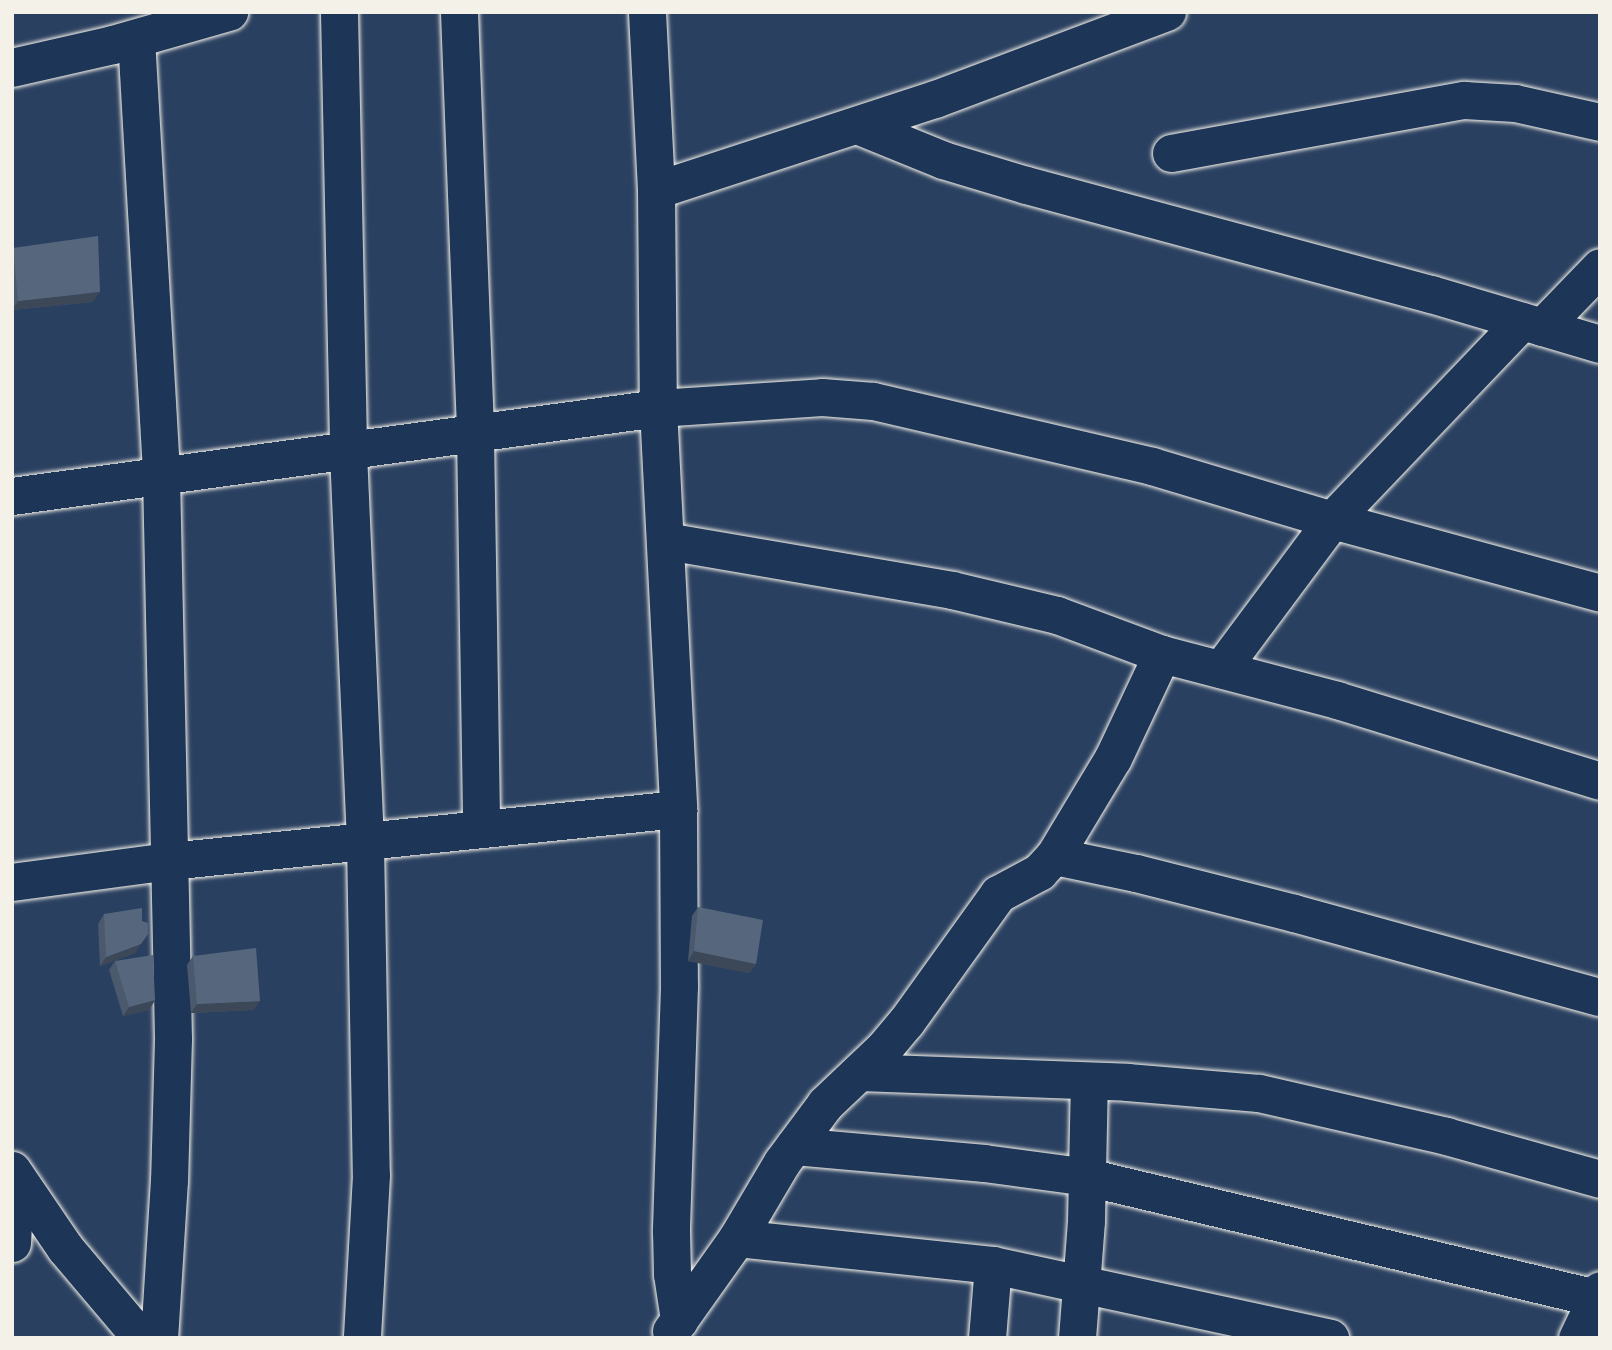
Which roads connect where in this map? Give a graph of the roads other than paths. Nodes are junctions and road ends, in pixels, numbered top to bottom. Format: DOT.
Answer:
graph roads {
  1 [pos="229,12"];
  2 [pos="339,12"];
  3 [pos="459,12"];
  4 [pos="647,12"];
  5 [pos="1167,12"];
  6 [pos="136,38"];
  7 [pos="12,68"];
  8 [pos="1600,122"];
  9 [pos="857,125"];
  10 [pos="1171,153"];
  11 [pos="656,190"];
  12 [pos="1600,267"];
  13 [pos="1532,324"];
  14 [pos="1600,344"];
  15 [pos="658,408"];
  16 [pos="475,434"];
  17 [pos="348,452"];
  18 [pos="161,475"];
  19 [pos="12,496"];
  20 [pos="1332,520"];
  21 [pos="666,541"];
  22 [pos="1600,593"];
  23 [pos="1162,654"];
  24 [pos="1221,670"];
  25 [pos="1600,781"];
  26 [pos="678,808"];
  27 [pos="481,827"];
  28 [pos="365,842"];
  29 [pos="1054,856"];
  30 [pos="169,861"];
  31 [pos="12,882"];
  32 [pos="1600,997"];
  33 [pos="859,1072"];
  34 [pos="1089,1081"];
  35 [pos="794,1146"];
  36 [pos="12,1170"];
  37 [pos="1087,1177"];
  38 [pos="1600,1179"];
  39 [pos="20,1205"];
  40 [pos="737,1238"];
  41 [pos="12,1243"];
  42 [pos="993,1265"];
  43 [pos="1080,1283"];
  44 [pos="1598,1294"];
  45 [pos="673,1329"];
  46 [pos="142,1336"];
  47 [pos="362,1338"];
  48 [pos="987,1338"];
  49 [pos="1077,1338"];
  50 [pos="1330,1338"];
  51 [pos="1578,1338"];
  1 -- 6 [label="highway"];
  2 -- 17 [label="street"];
  3 -- 16 [label="street"];
  4 -- 11 [label="street"];
  5 -- 9 [label="street"];
  6 -- 7 [label="highway"];
  6 -- 18 [label="street"];
  8 -- 10 [label="street"];
  9 -- 11 [label="street"];
  9 -- 13 [label="street"];
  11 -- 15 [label="street"];
  12 -- 13 [label="street"];
  13 -- 14 [label="street"];
  13 -- 20 [label="street"];
  15 -- 16 [label="street"];
  15 -- 20 [label="street"];
  15 -- 21 [label="street"];
  16 -- 17 [label="street"];
  16 -- 27 [label="street"];
  17 -- 18 [label="street"];
  17 -- 28 [label="street"];
  18 -- 19 [label="street"];
  18 -- 30 [label="street"];
  20 -- 22 [label="street"];
  20 -- 24 [label="street"];
  21 -- 23 [label="street"];
  21 -- 26 [label="street"];
  23 -- 24 [label="street"];
  23 -- 29 [label="street"];
  24 -- 25 [label="street"];
  26 -- 27 [label="street"];
  26 -- 45 [label="street"];
  27 -- 28 [label="street"];
  28 -- 30 [label="street"];
  28 -- 47 [label="street"];
  29 -- 32 [label="street"];
  29 -- 33 [label="street"];
  30 -- 31 [label="street"];
  30 -- 46 [label="street"];
  33 -- 34 [label="street"];
  33 -- 35 [label="street"];
  34 -- 37 [label="street"];
  34 -- 38 [label="street"];
  35 -- 37 [label="street"];
  35 -- 40 [label="street"];
  36 -- 39 [label="street"];
  37 -- 43 [label="street"];
  37 -- 44 [label="street"];
  39 -- 41 [label="street"];
  39 -- 46 [label="street"];
  40 -- 42 [label="street"];
  40 -- 45 [label="street"];
  42 -- 43 [label="street"];
  42 -- 48 [label="street"];
  43 -- 49 [label="street"];
  43 -- 50 [label="street"];
  44 -- 51 [label="street"];
}
